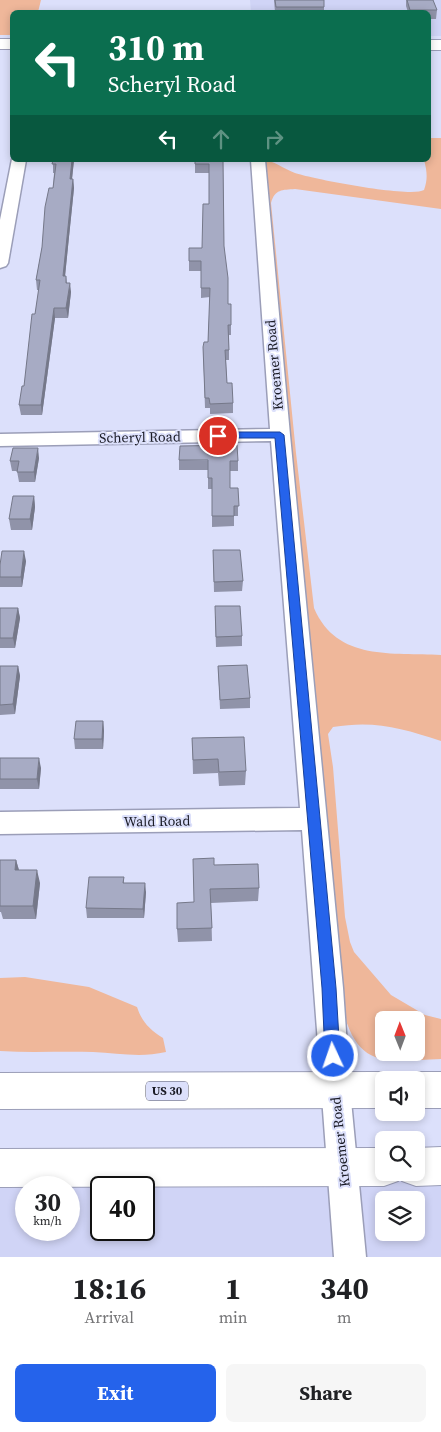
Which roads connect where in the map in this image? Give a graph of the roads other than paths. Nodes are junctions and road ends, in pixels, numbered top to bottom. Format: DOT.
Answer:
graph roads {
  1 [pos="19,162"];
  2 [pos="258,162"];
  3 [pos="0,263"];
  4 [pos="280,435"];
  5 [pos="0,440"];
  6 [pos="313,819"];
  7 [pos="0,823"];
  8 [pos="334,1090"];
  9 [pos="375,1090"];
  10 [pos="425,1090"];
  11 [pos="441,1090"];
  12 [pos="0,1091"];
  13 [pos="425,1166"];
  14 [pos="441,1166"];
  15 [pos="375,1167"];
  16 [pos="0,1168"];
  17 [pos="342,1169"];
  18 [pos="350,1257"];
  1 -- 3 [label="street"];
  2 -- 4 [label="street, Kroemer Road"];
  4 -- 5 [label="street, Scheryl Road"];
  4 -- 6 [label="street, Kroemer Road"];
  6 -- 7 [label="street, Wald Road"];
  6 -- 8 [label="street, Kroemer Road"];
  8 -- 9 [label="main road, US 30"];
  8 -- 12 [label="main road, US 30"];
  8 -- 17 [label="street, Kroemer Road"];
  10 -- 11 [label="main road"];
  13 -- 14 [label="main road"];
  15 -- 17 [label="main road"];
  16 -- 17 [label="main road"];
  17 -- 18 [label="street, Kroemer Road"];
}
